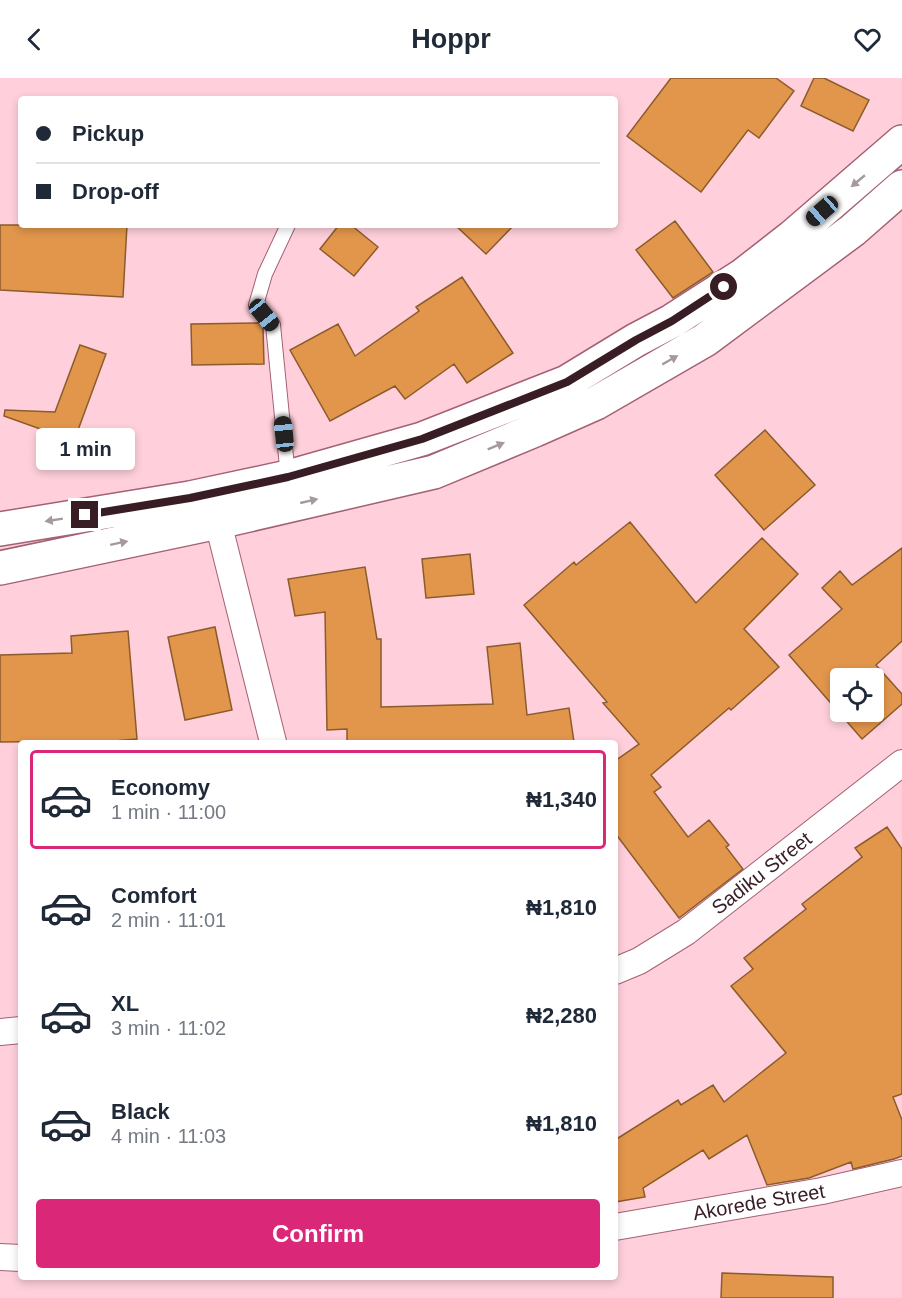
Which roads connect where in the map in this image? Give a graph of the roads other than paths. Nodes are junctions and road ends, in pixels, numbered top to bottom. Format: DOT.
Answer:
graph roads {
  1 [pos="902,142"];
  2 [pos="902,187"];
  3 [pos="287,228"];
  4 [pos="288,477"];
  5 [pos="218,522"];
  6 [pos="0,529"];
  7 [pos="0,568"];
  8 [pos="272,740"];
  9 [pos="902,763"];
  10 [pos="618,969"];
  11 [pos="18,1030"];
  12 [pos="0,1032"];
  13 [pos="902,1173"];
  14 [pos="618,1226"];
  15 [pos="0,1257"];
  16 [pos="18,1258"];
  1 -- 4 [label="main road, one-way"];
  5 -- 2 [label="main road, one-way"];
  3 -- 4 [label="lane"];
  4 -- 6 [label="main road, one-way"];
  7 -- 5 [label="main road, one-way"];
  5 -- 8 [label="street"];
  9 -- 10 [label="street, Sadiku Street"];
  11 -- 12 [label="street"];
  13 -- 14 [label="street, Akorede Street"];
  15 -- 16 [label="street"];
}
